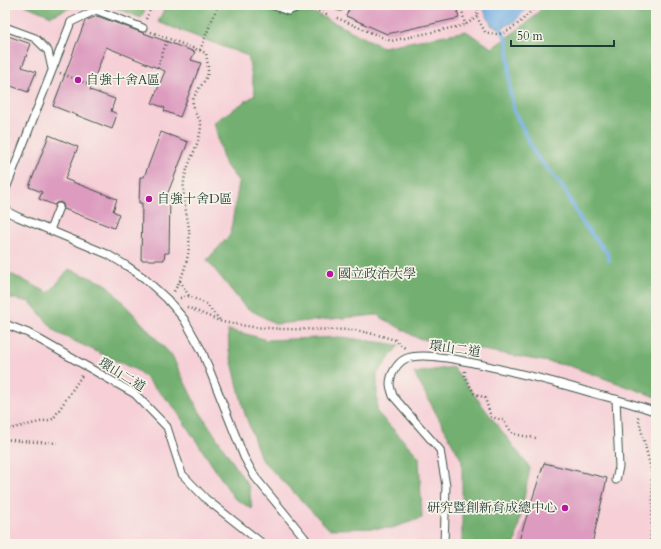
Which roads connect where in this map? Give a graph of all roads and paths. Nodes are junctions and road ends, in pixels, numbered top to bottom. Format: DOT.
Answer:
graph roads {
  1 [pos="152,5"];
  2 [pos="272,5"];
  3 [pos="303,5"];
  4 [pos="334,5"];
  5 [pos="341,5"];
  6 [pos="461,5"];
  7 [pos="478,5"];
  8 [pos="530,5"];
  9 [pos="218,6"];
  10 [pos="476,17"];
  11 [pos="465,25"];
  12 [pos="5,27"];
  13 [pos="143,28"];
  14 [pos="168,38"];
  15 [pos="200,50"];
  16 [pos="157,68"];
  17 [pos="52,69"];
  18 [pos="65,74"];
  19 [pos="91,85"];
  20 [pos="5,191"];
  21 [pos="59,207"];
  22 [pos="5,208"];
  23 [pos="50,230"];
  24 [pos="180,281"];
  25 [pos="167,299"];
  26 [pos="175,308"];
  27 [pos="222,322"];
  28 [pos="5,324"];
  29 [pos="416,356"];
  30 [pos="465,361"];
  31 [pos="87,367"];
  32 [pos="616,399"];
  33 [pos="635,404"];
  34 [pos="656,412"];
  35 [pos="5,430"];
  36 [pos="5,438"];
  37 [pos="536,438"];
  38 [pos="57,444"];
  39 [pos="616,480"];
  40 [pos="262,544"];
  41 [pos="306,544"];
  42 [pos="444,544"];
  43 [pos="650,544"];
  1 -- 13 [label="path"];
  2 -- 3 [label="lane"];
  3 -- 11 [label="path"];
  4 -- 5 [label="lane"];
  6 -- 11 [label="path"];
  7 -- 10 [label="path"];
  8 -- 10 [label="path"];
  9 -- 15 [label="path"];
  10 -- 11 [label="path"];
  12 -- 17 [label="lane"];
  13 -- 14 [label="path"];
  13 -- 17 [label="lane"];
  14 -- 15 [label="path"];
  14 -- 16 [label="path"];
  15 -- 24 [label="path"];
  17 -- 20 [label="lane"];
  18 -- 19 [label="path"];
  21 -- 23 [label="lane"];
  22 -- 23 [label="lane"];
  23 -- 25 [label="lane"];
  24 -- 25 [label="path"];
  24 -- 27 [label="path"];
  25 -- 26 [label="lane"];
  26 -- 27 [label="path"];
  26 -- 41 [label="lane"];
  27 -- 29 [label="path"];
  28 -- 31 [label="lane, 環山二道"];
  29 -- 30 [label="lane, 環山二道"];
  29 -- 42 [label="lane, 環山二道"];
  30 -- 32 [label="lane, 環山二道"];
  30 -- 37 [label="path"];
  31 -- 35 [label="path"];
  31 -- 40 [label="lane, 環山二道"];
  32 -- 33 [label="lane, 環山二道"];
  32 -- 39 [label="lane"];
  33 -- 34 [label="lane, 環山二道"];
  33 -- 43 [label="path"];
  36 -- 38 [label="path"];
}
